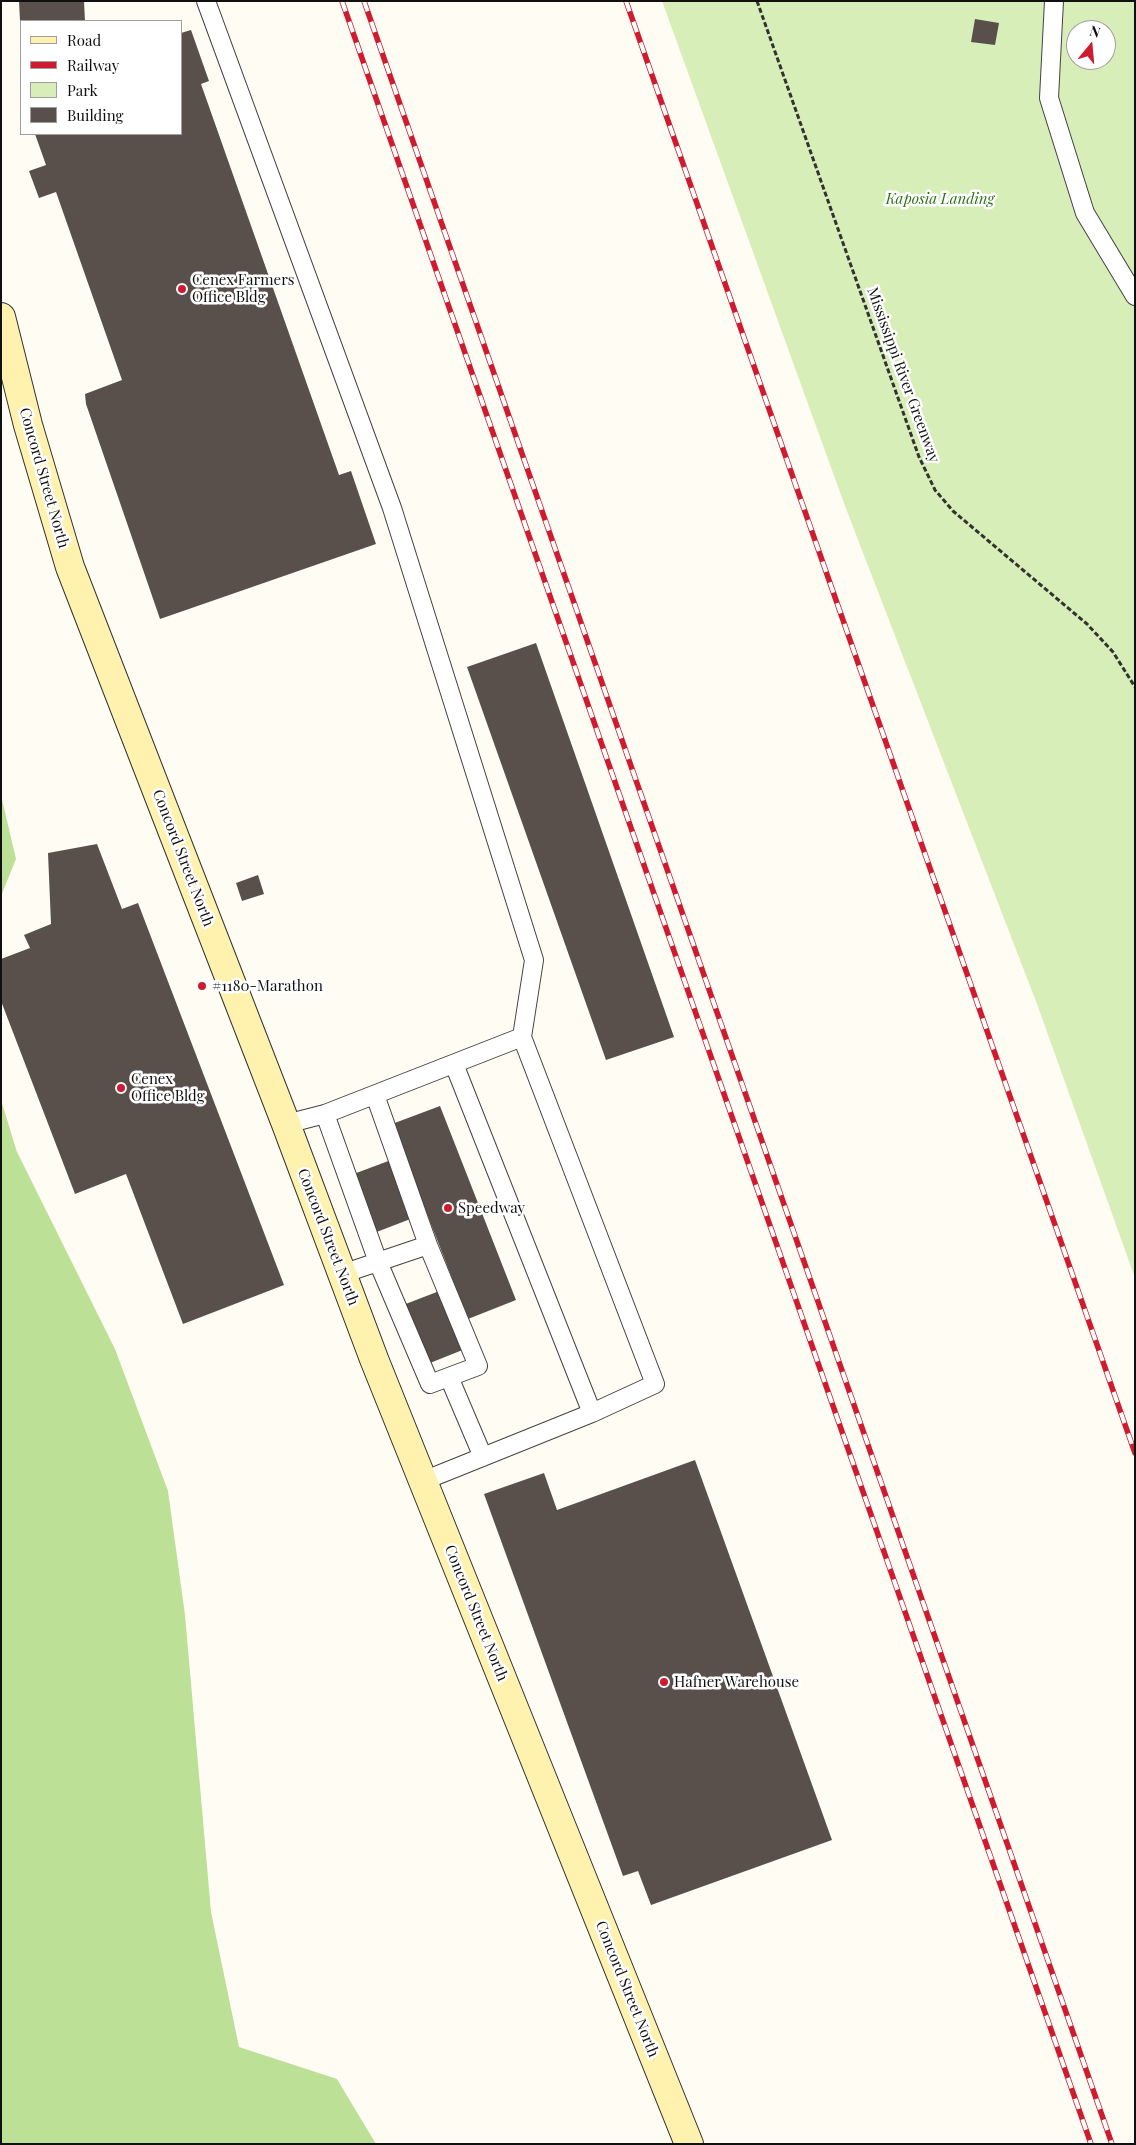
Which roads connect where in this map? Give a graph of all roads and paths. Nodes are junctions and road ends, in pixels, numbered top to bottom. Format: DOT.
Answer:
graph roads {
  1 [pos="206,1"];
  2 [pos="757,1"];
  3 [pos="1054,1"];
  4 [pos="1135,296"];
  5 [pos="1,317"];
  6 [pos="1135,687"];
  7 [pos="522,1037"];
  8 [pos="454,1064"];
  9 [pos="375,1095"];
  10 [pos="325,1114"];
  11 [pos="286,1124"];
  12 [pos="428,1245"];
  13 [pos="378,1262"];
  14 [pos="342,1274"];
  15 [pos="449,1376"];
  16 [pos="592,1413"];
  17 [pos="483,1457"];
  18 [pos="423,1482"];
  19 [pos="689,2144"];
  1 -- 7 [label="lane"];
  2 -- 6 [label="path, Mississippi River Greenway"];
  3 -- 4 [label="lane"];
  5 -- 11 [label="main road, Concord Street North"];
  7 -- 8 [label="lane"];
  7 -- 16 [label="lane"];
  8 -- 9 [label="lane"];
  8 -- 16 [label="lane"];
  9 -- 10 [label="lane"];
  9 -- 12 [label="lane"];
  10 -- 11 [label="lane"];
  10 -- 13 [label="lane"];
  11 -- 14 [label="main road, Concord Street North"];
  12 -- 13 [label="lane"];
  12 -- 15 [label="lane"];
  13 -- 14 [label="lane"];
  13 -- 15 [label="lane"];
  14 -- 18 [label="main road, Concord Street North"];
  15 -- 17 [label="lane"];
  16 -- 17 [label="lane"];
  17 -- 18 [label="lane"];
  18 -- 19 [label="main road, Concord Street North"];
}
